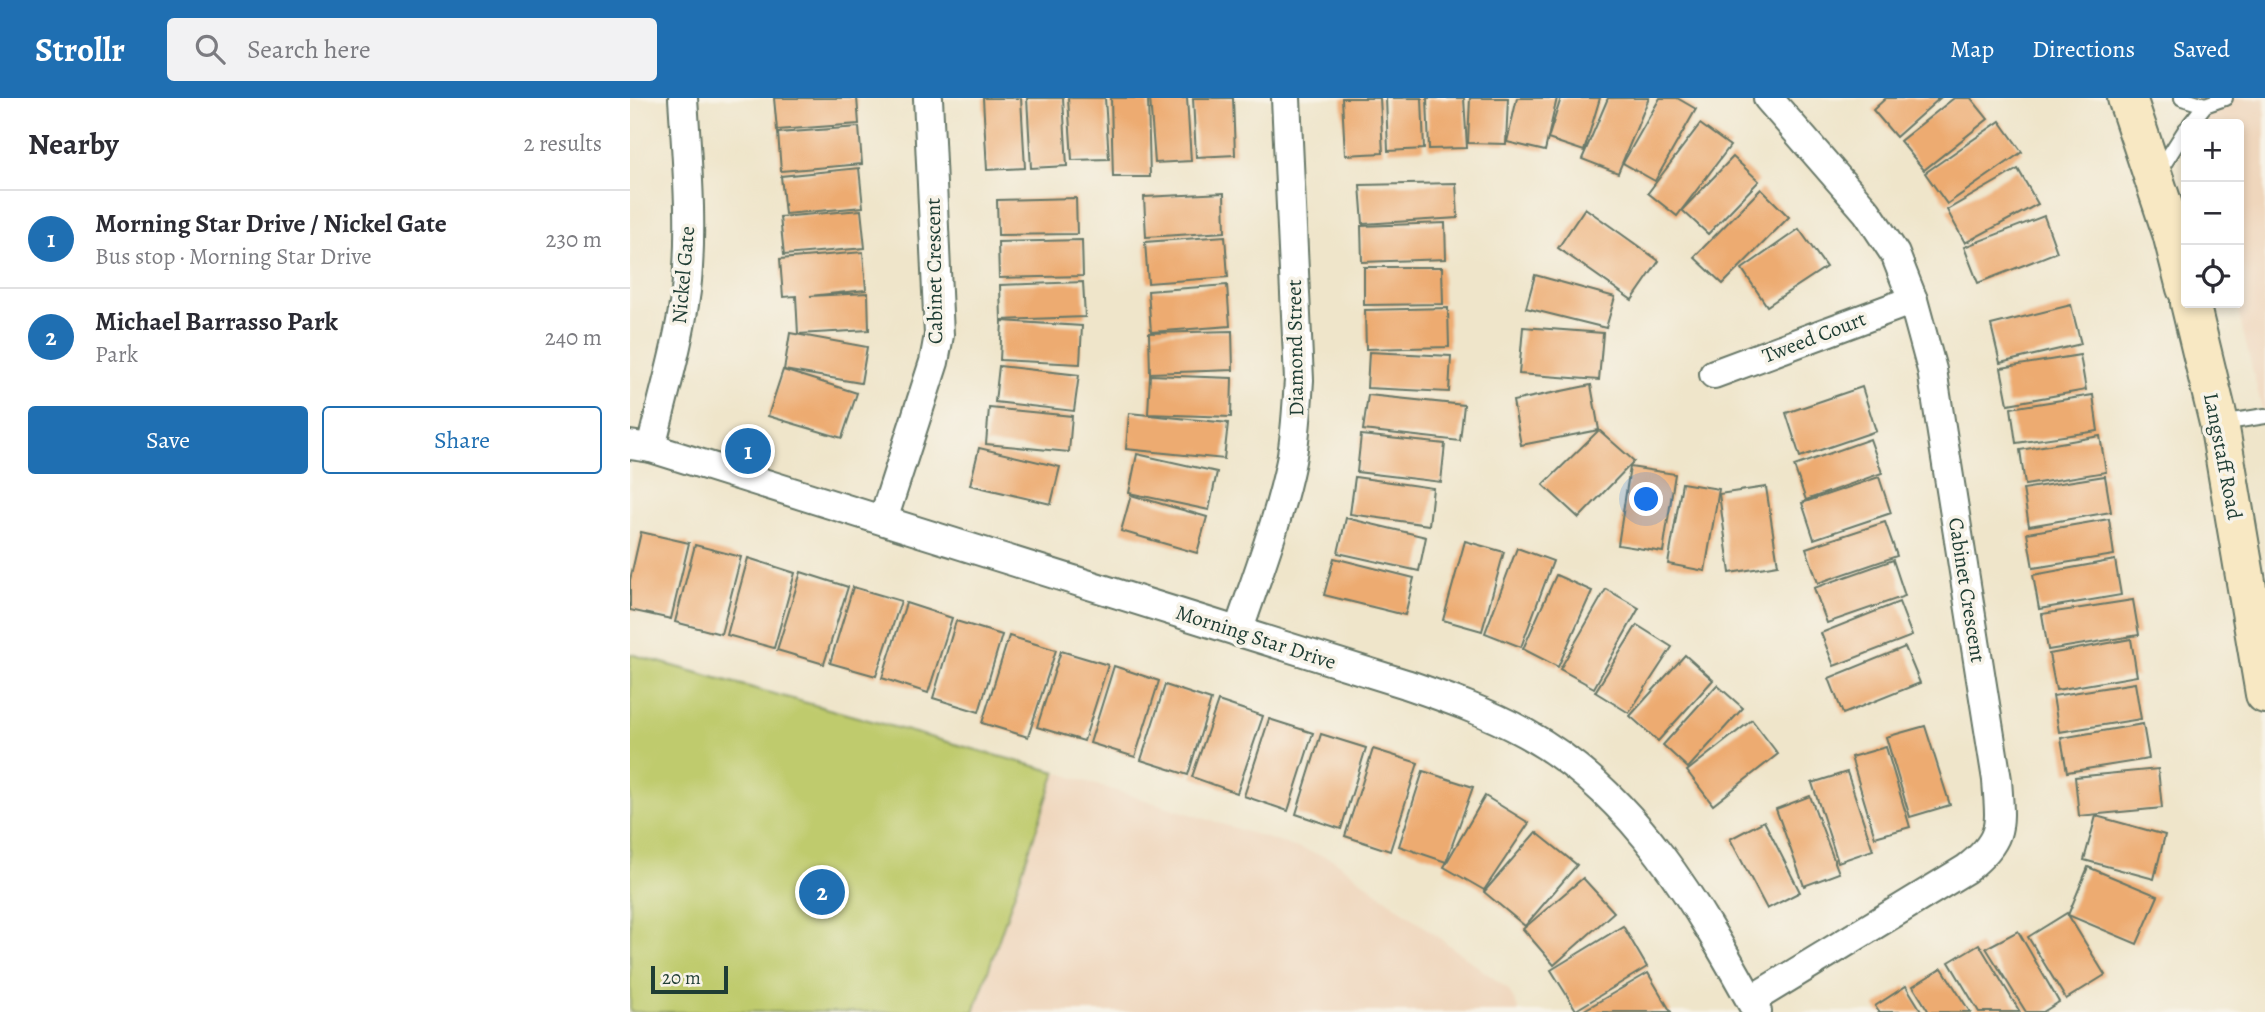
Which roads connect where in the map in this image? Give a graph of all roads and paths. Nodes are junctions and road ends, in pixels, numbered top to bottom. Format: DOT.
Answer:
graph roads {
  1 [pos="684,98"];
  2 [pos="928,98"];
  3 [pos="1286,98"];
  4 [pos="1768,98"];
  5 [pos="2127,98"];
  6 [pos="2182,98"];
  7 [pos="2225,98"];
  8 [pos="2205,105"];
  9 [pos="2194,119"];
  10 [pos="2181,137"];
  11 [pos="2154,180"];
  12 [pos="2181,271"];
  13 [pos="1913,300"];
  14 [pos="2191,308"];
  15 [pos="1714,374"];
  16 [pos="2265,416"];
  17 [pos="2219,423"];
  18 [pos="640,447"];
  19 [pos="883,520"];
  20 [pos="1238,632"];
  21 [pos="2265,694"];
  22 [pos="1754,1006"];
  1 -- 18 [label="street, Nickel Gate"];
  2 -- 19 [label="street, Cabinet Crescent"];
  3 -- 20 [label="street, Diamond Street"];
  4 -- 13 [label="street, Cabinet Crescent"];
  5 -- 11 [label="street"];
  6 -- 8 [label="lane"];
  7 -- 8 [label="lane"];
  8 -- 9 [label="lane"];
  10 -- 11 [label="lane"];
  11 -- 12 [label="street"];
  13 -- 15 [label="street, Tweed Court"];
  13 -- 22 [label="street, Cabinet Crescent"];
  14 -- 17 [label="street, Langstaff Road"];
  16 -- 17 [label="lane"];
  17 -- 21 [label="street, Langstaff Road"];
  18 -- 19 [label="street, Morning Star Drive"];
  19 -- 20 [label="street, Morning Star Drive"];
  20 -- 22 [label="street, Morning Star Drive"];
}
